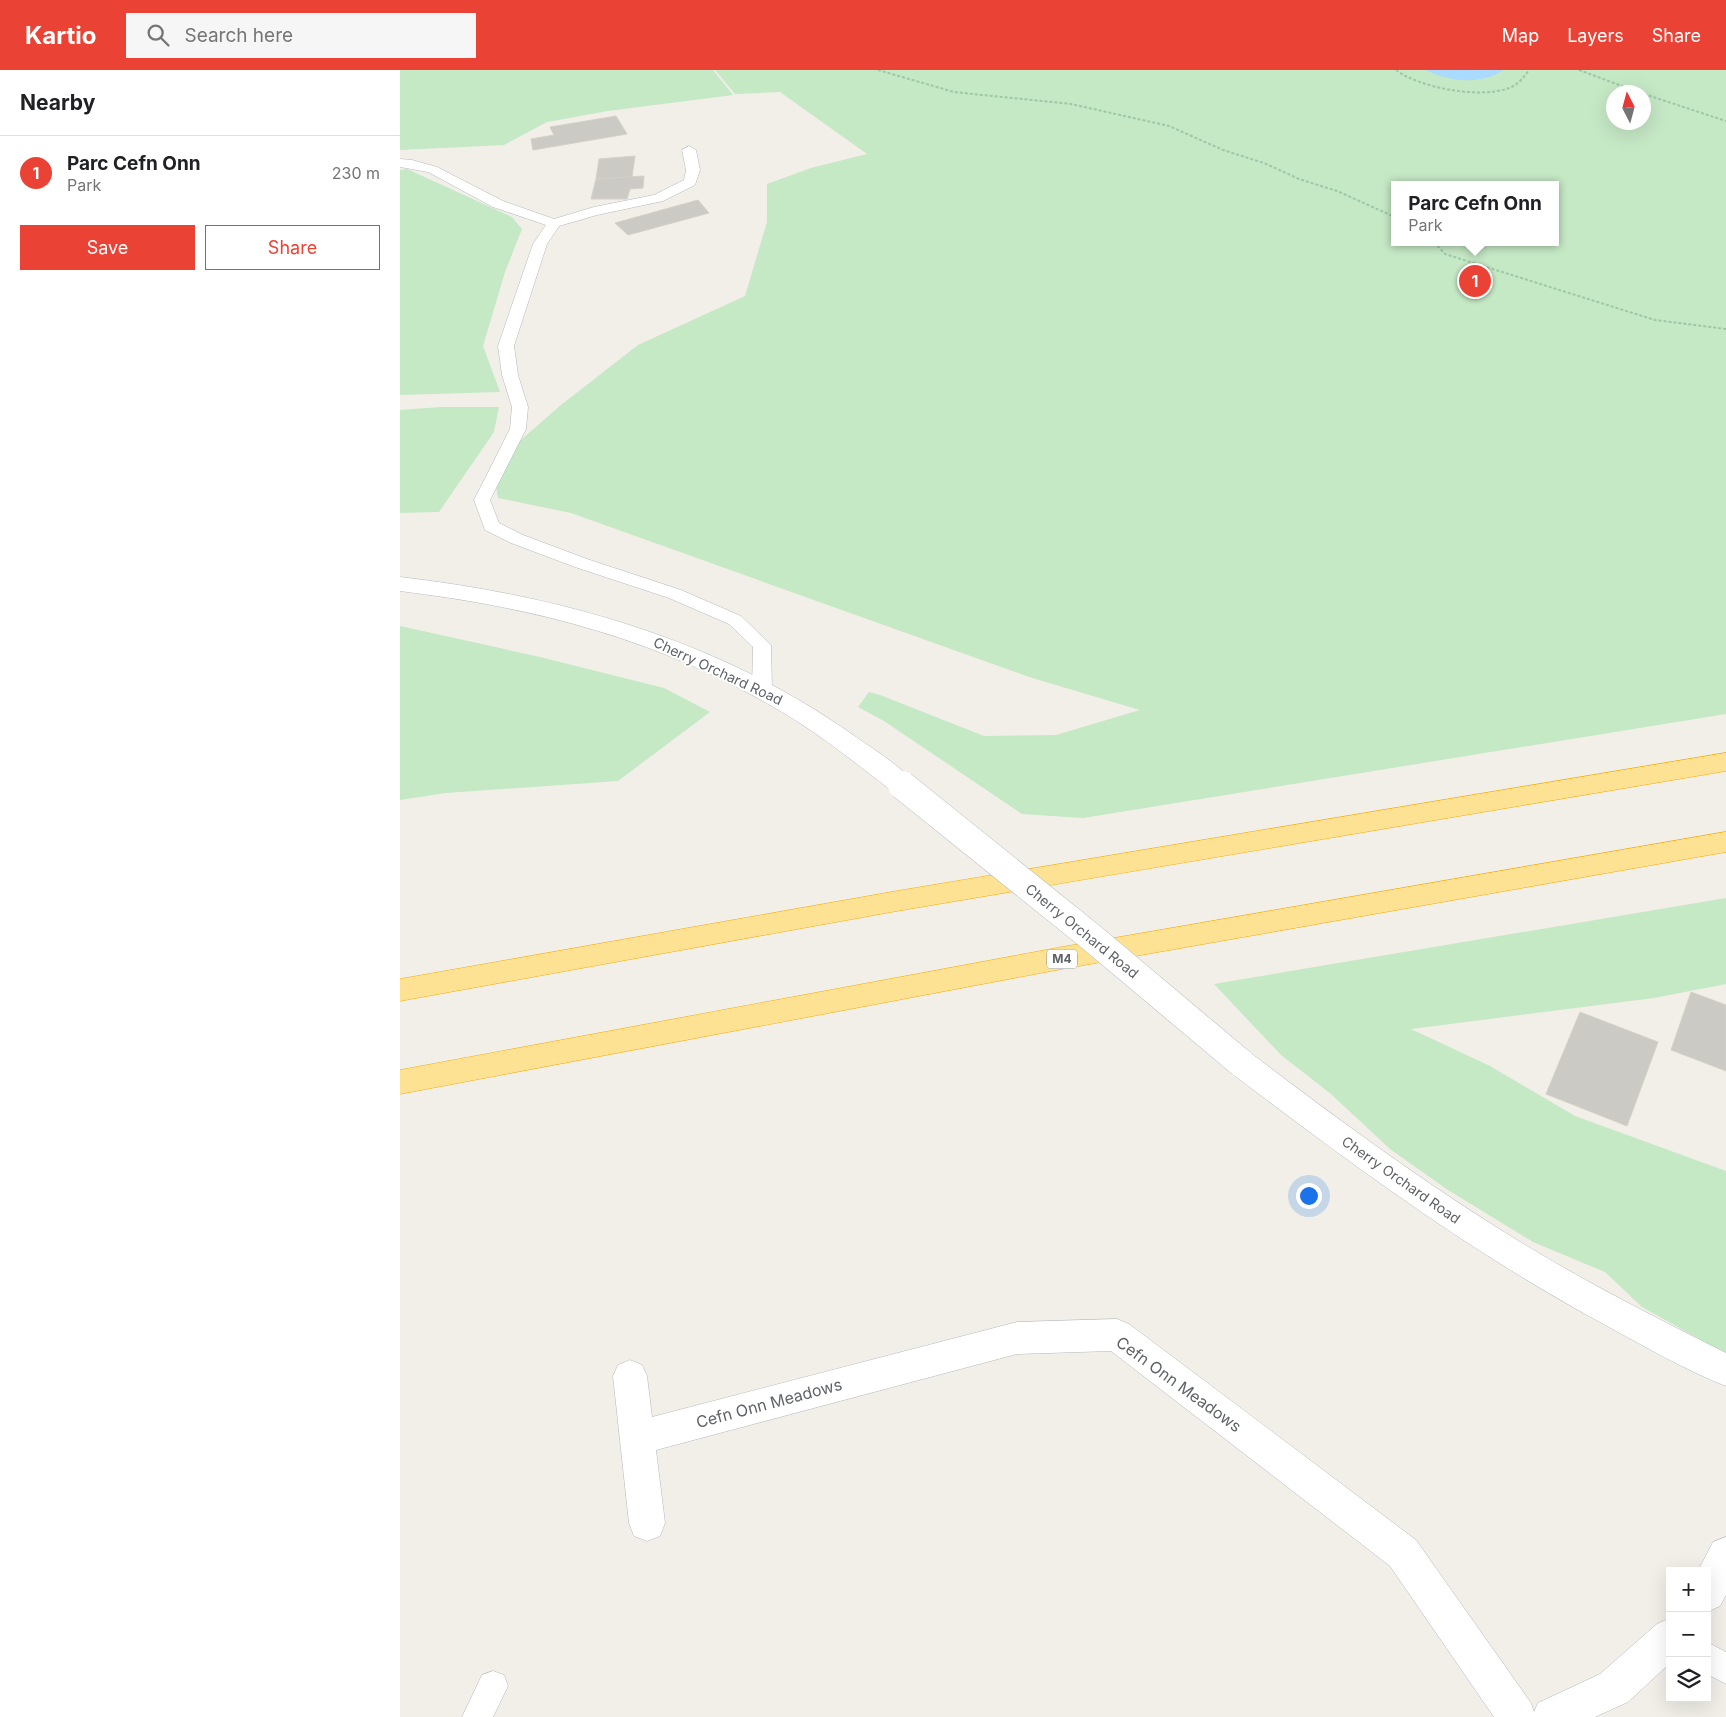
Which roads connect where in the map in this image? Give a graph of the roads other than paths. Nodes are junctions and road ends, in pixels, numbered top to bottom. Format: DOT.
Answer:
graph roads {
  1 [pos="689,150"];
  2 [pos="400,163"];
  3 [pos="554,223"];
  4 [pos="400,584"];
  5 [pos="762,689"];
  6 [pos="1726,762"];
  7 [pos="1726,842"];
  8 [pos="400,990"];
  9 [pos="400,1082"];
  10 [pos="1726,1370"];
  11 [pos="630,1376"];
  12 [pos="637,1438"];
  13 [pos="647,1523"];
  14 [pos="1726,1555"];
  15 [pos="1711,1585"];
  16 [pos="1666,1641"];
  17 [pos="1711,1660"];
  18 [pos="1726,1669"];
  19 [pos="493,1686"];
  20 [pos="477,1717"];
  21 [pos="1517,1717"];
  22 [pos="1552,1717"];
  1 -- 3 [label="lane"];
  2 -- 3 [label="lane"];
  3 -- 5 [label="lane"];
  4 -- 5 [label="street, Cherry Orchard Road"];
  5 -- 10 [label="street, Cherry Orchard Road, bridge"];
  6 -- 8 [label="highway"];
  7 -- 9 [label="highway, M4"];
  11 -- 12 [label="street"];
  12 -- 13 [label="street"];
  12 -- 21 [label="street, Cefn Onn Meadows"];
  14 -- 15 [label="street"];
  16 -- 22 [label="street"];
  17 -- 18 [label="lane"];
  19 -- 20 [label="lane"];
}
